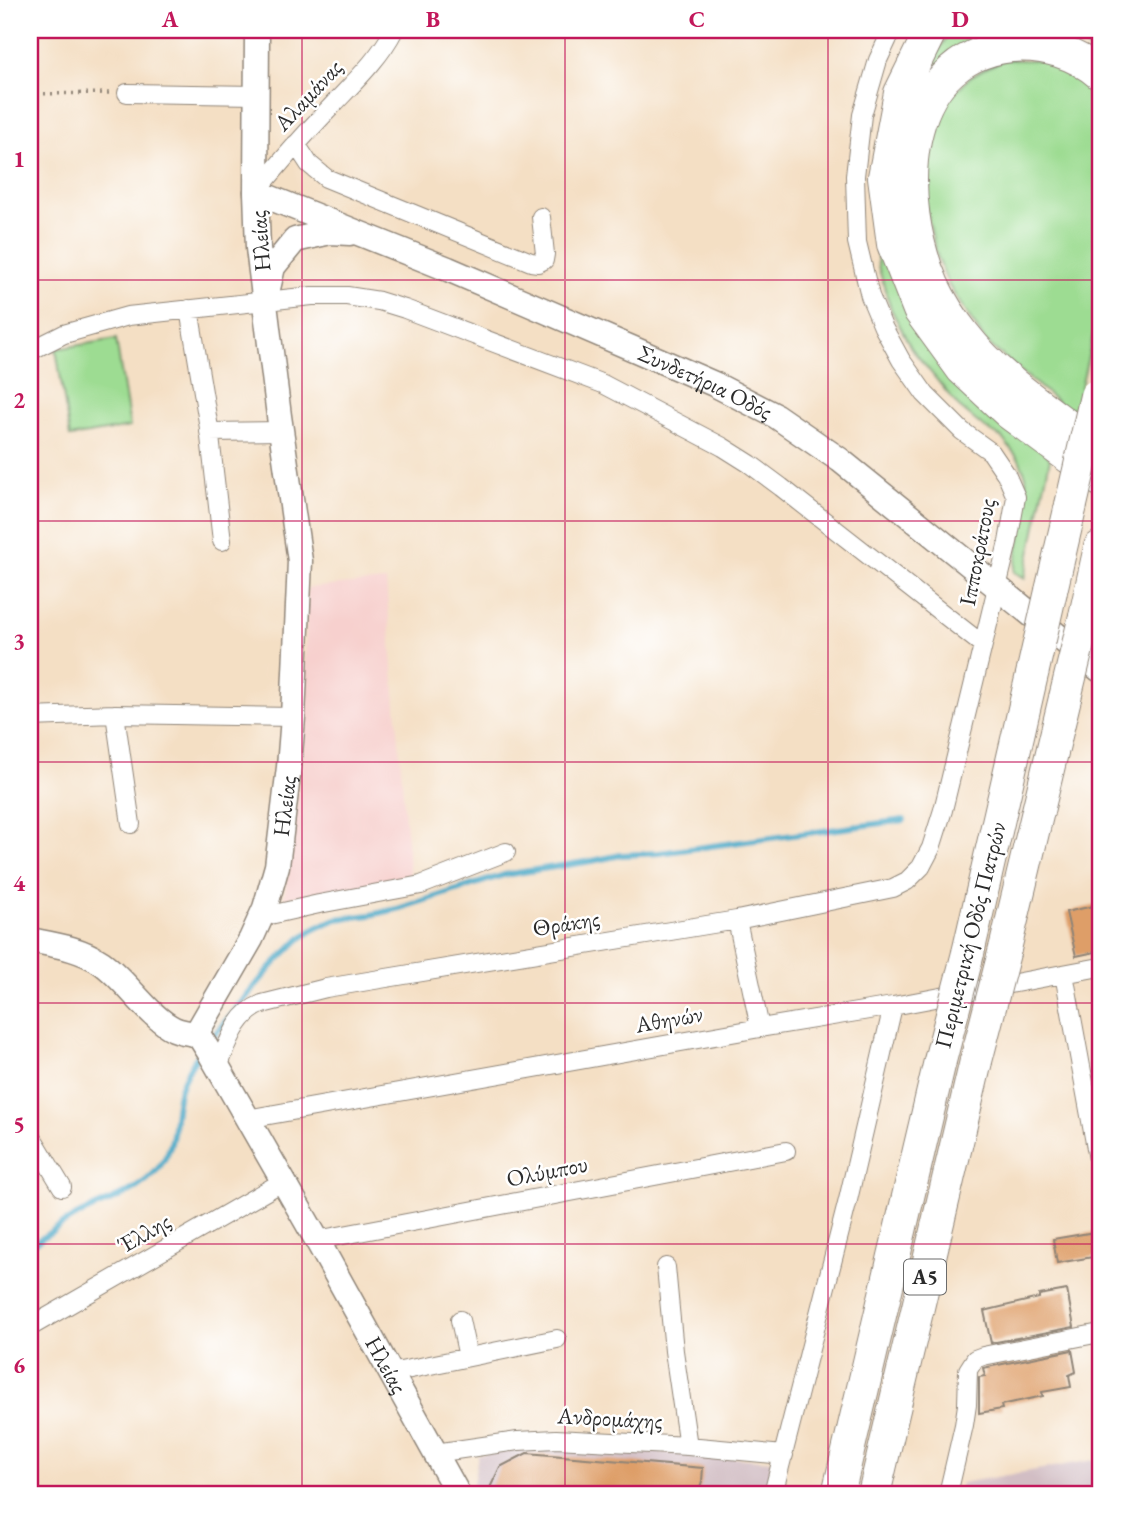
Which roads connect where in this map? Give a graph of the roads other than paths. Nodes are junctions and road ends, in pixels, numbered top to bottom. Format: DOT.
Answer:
graph roads {
  1 [pos="257,30"];
  2 [pos="394,30"];
  3 [pos="892,30"];
  4 [pos="931,30"];
  5 [pos="1100,74"];
  6 [pos="127,93"];
  7 [pos="257,95"];
  8 [pos="296,144"];
  9 [pos="256,192"];
  10 [pos="541,217"];
  11 [pos="359,233"];
  12 [pos="266,300"];
  13 [pos="190,309"];
  14 [pos="30,351"];
  15 [pos="1098,386"];
  16 [pos="281,431"];
  17 [pos="209,432"];
  18 [pos="1100,454"];
  19 [pos="1100,480"];
  20 [pos="222,541"];
  21 [pos="1100,547"];
  22 [pos="996,587"];
  23 [pos="983,645"];
  24 [pos="1100,670"];
  25 [pos="115,713"];
  26 [pos="30,717"];
  27 [pos="293,717"];
  28 [pos="131,824"];
  29 [pos="933,841"];
  30 [pos="506,852"];
  31 [pos="261,917"];
  32 [pos="737,920"];
  33 [pos="30,940"];
  34 [pos="1100,967"];
  35 [pos="1064,974"];
  36 [pos="893,1006"];
  37 [pos="760,1028"];
  38 [pos="206,1049"];
  39 [pos="1094,1106"];
  40 [pos="247,1119"];
  41 [pos="30,1134"];
  42 [pos="786,1151"];
  43 [pos="1100,1170"];
  44 [pos="282,1182"];
  45 [pos="62,1187"];
  46 [pos="317,1240"];
  47 [pos="666,1267"];
  48 [pos="460,1320"];
  49 [pos="30,1327"];
  50 [pos="1100,1333"];
  51 [pos="557,1339"];
  52 [pos="468,1357"];
  53 [pos="391,1373"];
  54 [pos="688,1446"];
  55 [pos="435,1453"];
  56 [pos="784,1455"];
  57 [pos="458,1494"];
  58 [pos="773,1494"];
  59 [pos="838,1494"];
  60 [pos="874,1494"];
  61 [pos="948,1494"];
  1 -- 7 [label="main road, Ηλείας"];
  2 -- 8 [label="street, Αλαμάνας"];
  3 -- 22 [label="street, Ιπποκράτους"];
  4 -- 19 [label="highway"];
  5 -- 18 [label="highway"];
  6 -- 7 [label="street"];
  7 -- 9 [label="main road, Ηλείας"];
  8 -- 9 [label="street, Αλαμάνας"];
  8 -- 10 [label="street"];
  9 -- 11 [label="main road, Συνδετήρια Οδός"];
  9 -- 12 [label="main road, Ηλείας"];
  11 -- 12 [label="main road"];
  11 -- 22 [label="main road, Συνδετήρια Οδός"];
  12 -- 13 [label="street"];
  12 -- 16 [label="main road, Ηλείας"];
  12 -- 23 [label="street"];
  13 -- 14 [label="street"];
  13 -- 17 [label="street"];
  15 -- 59 [label="highway, Περιμετρική Οδός Πατρών / Α5, bridge"];
  16 -- 17 [label="street"];
  16 -- 27 [label="main road, Ηλείας"];
  17 -- 20 [label="street"];
  21 -- 60 [label="highway, Περιμετρική Οδός Πατρών / Α5, bridge"];
  22 -- 23 [label="street, Ιπποκράτους"];
  22 -- 24 [label="main road, Συνδετήρια Οδός"];
  23 -- 29 [label="street, Ιπποκράτους"];
  25 -- 26 [label="street"];
  25 -- 27 [label="street"];
  25 -- 28 [label="street"];
  27 -- 31 [label="main road, Ηλείας"];
  29 -- 32 [label="street, Θράκης"];
  30 -- 31 [label="street"];
  31 -- 38 [label="main road, Ηλείας"];
  32 -- 37 [label="street"];
  32 -- 38 [label="street, Θράκης"];
  33 -- 38 [label="main road"];
  34 -- 35 [label="street, Αθηνών"];
  35 -- 36 [label="street, Αθηνών"];
  35 -- 39 [label="street"];
  36 -- 37 [label="street, Αθηνών"];
  36 -- 56 [label="street"];
  37 -- 40 [label="street, Αθηνών"];
  38 -- 40 [label="main road, Ηλείας"];
  39 -- 43 [label="street"];
  40 -- 44 [label="main road, Ηλείας"];
  41 -- 45 [label="street"];
  42 -- 46 [label="street, Ολύμπου"];
  44 -- 46 [label="main road, Ηλείας"];
  44 -- 49 [label="street, Έλλης"];
  46 -- 53 [label="main road, Ηλείας"];
  47 -- 54 [label="street"];
  48 -- 52 [label="street"];
  50 -- 61 [label="street"];
  51 -- 52 [label="street"];
  52 -- 53 [label="street"];
  53 -- 55 [label="main road, Ηλείας"];
  54 -- 55 [label="street, Ανδρομάχης"];
  54 -- 56 [label="street, Ανδρομάχης"];
  55 -- 57 [label="main road, Ηλείας"];
  56 -- 58 [label="street"];
}
